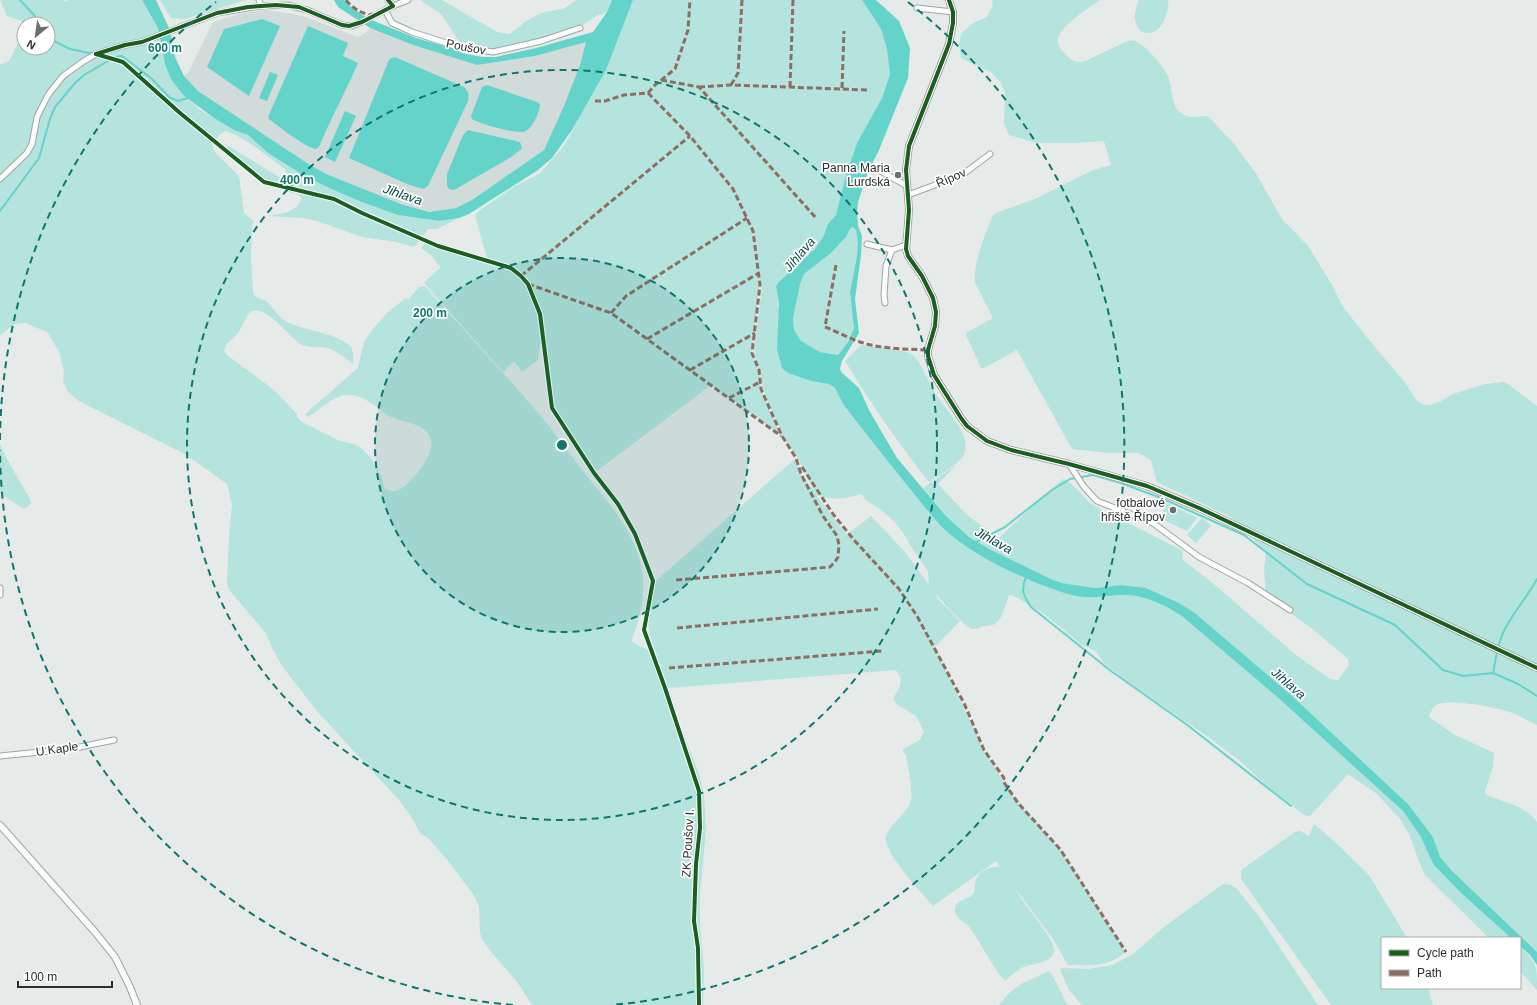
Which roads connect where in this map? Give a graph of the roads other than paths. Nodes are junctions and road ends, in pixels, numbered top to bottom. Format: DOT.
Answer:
graph roads {
  1 [pos="260,0"];
  2 [pos="388,0"];
  3 [pos="408,0"];
  4 [pos="949,0"];
  5 [pos="261,6"];
  6 [pos="393,6"];
  7 [pos="917,8"];
  8 [pos="385,10"];
  9 [pos="953,12"];
  10 [pos="580,28"];
  11 [pos="990,154"];
  12 [pos="877,169"];
  13 [pos="0,179"];
  14 [pos="907,186"];
  15 [pos="908,195"];
  16 [pos="867,244"];
  17 [pos="906,245"];
  18 [pos="892,250"];
  19 [pos="885,303"];
  20 [pos="1069,464"];
  21 [pos="0,588"];
  22 [pos="0,595"];
  23 [pos="1290,610"];
  24 [pos="1537,668"];
  25 [pos="114,740"];
  26 [pos="0,756"];
  27 [pos="0,825"];
  28 [pos="137,1005"];
  1 -- 5 [label="street"];
  2 -- 6 [label="street"];
  3 -- 6 [label="street"];
  4 -- 9 [label="street"];
  5 -- 8 [label="street"];
  5 -- 13 [label="street"];
  6 -- 8 [label="street"];
  7 -- 9 [label="street"];
  8 -- 10 [label="street, Poušov"];
  9 -- 14 [label="street"];
  11 -- 15 [label="street, Řípov"];
  12 -- 14 [label="street"];
  14 -- 15 [label="street"];
  15 -- 17 [label="street"];
  16 -- 18 [label="street"];
  17 -- 18 [label="street"];
  17 -- 20 [label="street"];
  18 -- 19 [label="street"];
  20 -- 23 [label="street"];
  20 -- 24 [label="street"];
  21 -- 22 [label="street"];
  25 -- 26 [label="street, U Kaple"];
  27 -- 28 [label="street"];
}
